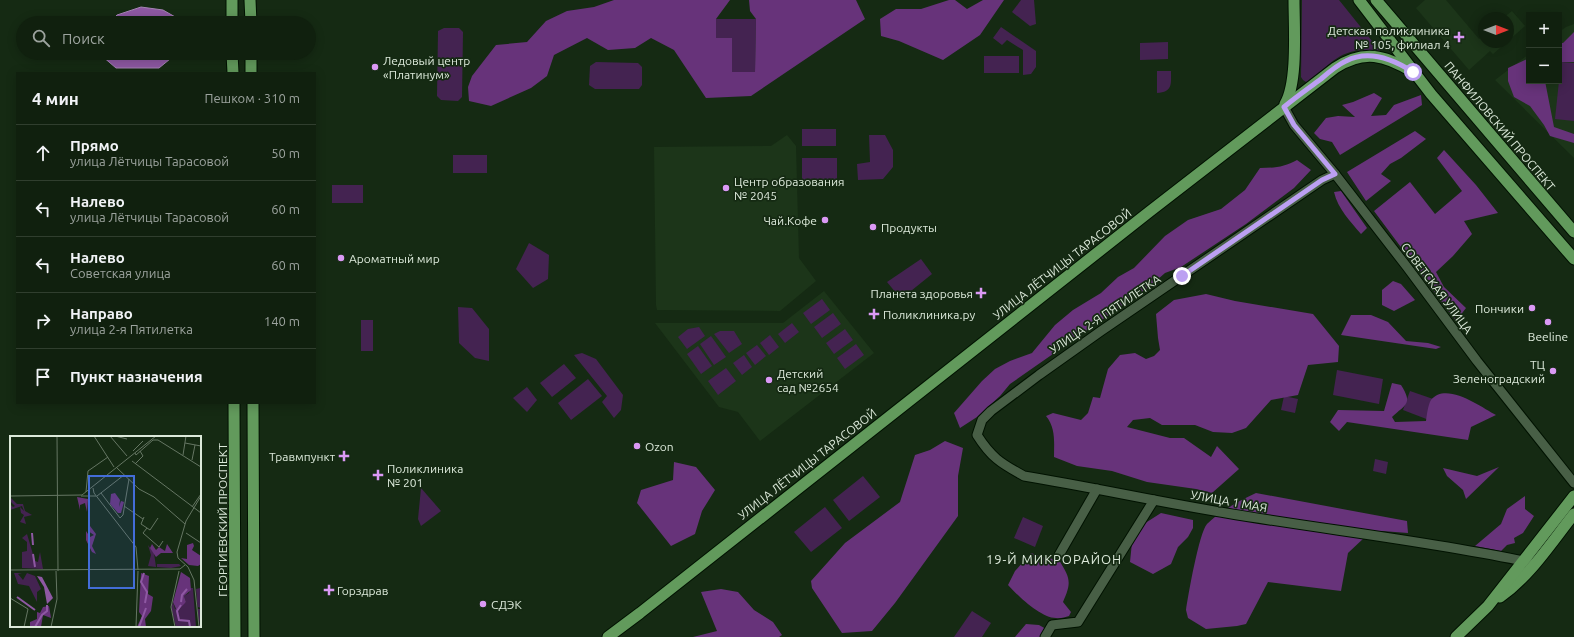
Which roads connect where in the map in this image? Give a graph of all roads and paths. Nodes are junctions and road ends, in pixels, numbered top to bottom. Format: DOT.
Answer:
graph roads {
  1 [pos="232,0"];
  2 [pos="250,0"];
  3 [pos="1294,0"];
  4 [pos="1359,0"];
  5 [pos="1377,1"];
  6 [pos="232,16"];
  7 [pos="250,16"];
  8 [pos="232,60"];
  9 [pos="251,60"];
  10 [pos="232,72"];
  11 [pos="251,72"];
  12 [pos="1413,72"];
  13 [pos="1284,107"];
  14 [pos="1335,174"];
  15 [pos="1574,232"];
  16 [pos="1574,259"];
  17 [pos="234,404"];
  18 [pos="253,404"];
  19 [pos="991,411"];
  20 [pos="1574,483"];
  21 [pos="1097,489"];
  22 [pos="1574,496"];
  23 [pos="1154,500"];
  24 [pos="1574,514"];
  25 [pos="1059,555"];
  26 [pos="1522,561"];
  27 [pos="1536,564"];
  28 [pos="1488,606"];
  29 [pos="235,637"];
  30 [pos="254,637"];
  31 [pos="608,637"];
  32 [pos="1045,637"];
  33 [pos="1456,637"];
  1 -- 6 [label="main road"];
  2 -- 7 [label="main road"];
  3 -- 13 [label="main road"];
  4 -- 12 [label="main road"];
  5 -- 15 [label="main road, ПАНФИЛОВСКИЙ ПРОСПЕКТ"];
  8 -- 10 [label="main road"];
  9 -- 11 [label="main road"];
  12 -- 13 [label="main road, УЛИЦА ЛЁТЧИЦЫ ТАРАСОВОЙ"];
  12 -- 16 [label="main road"];
  13 -- 14 [label="street, СОВЕТСКАЯ УЛИЦА"];
  13 -- 31 [label="main road, УЛИЦА ЛЁТЧИЦЫ ТАРАСОВОЙ"];
  14 -- 19 [label="street, УЛИЦА 2-Я ПЯТИЛЕТКА"];
  14 -- 20 [label="street, СОВЕТСКАЯ УЛИЦА"];
  17 -- 29 [label="main road, ГЕОРГИЕВСКИЙ ПРОСПЕКТ"];
  18 -- 30 [label="main road"];
  19 -- 21 [label="street, УЛИЦА 1 МАЯ"];
  21 -- 23 [label="street, УЛИЦА 1 МАЯ"];
  21 -- 25 [label="street"];
  22 -- 26 [label="main road"];
  23 -- 26 [label="street, УЛИЦА 1 МАЯ"];
  23 -- 32 [label="street"];
  24 -- 27 [label="main road"];
  26 -- 27 [label="street, УЛИЦА 1 МАЯ"];
  26 -- 28 [label="main road"];
  27 -- 28 [label="main road"];
  28 -- 33 [label="main road"];
}
